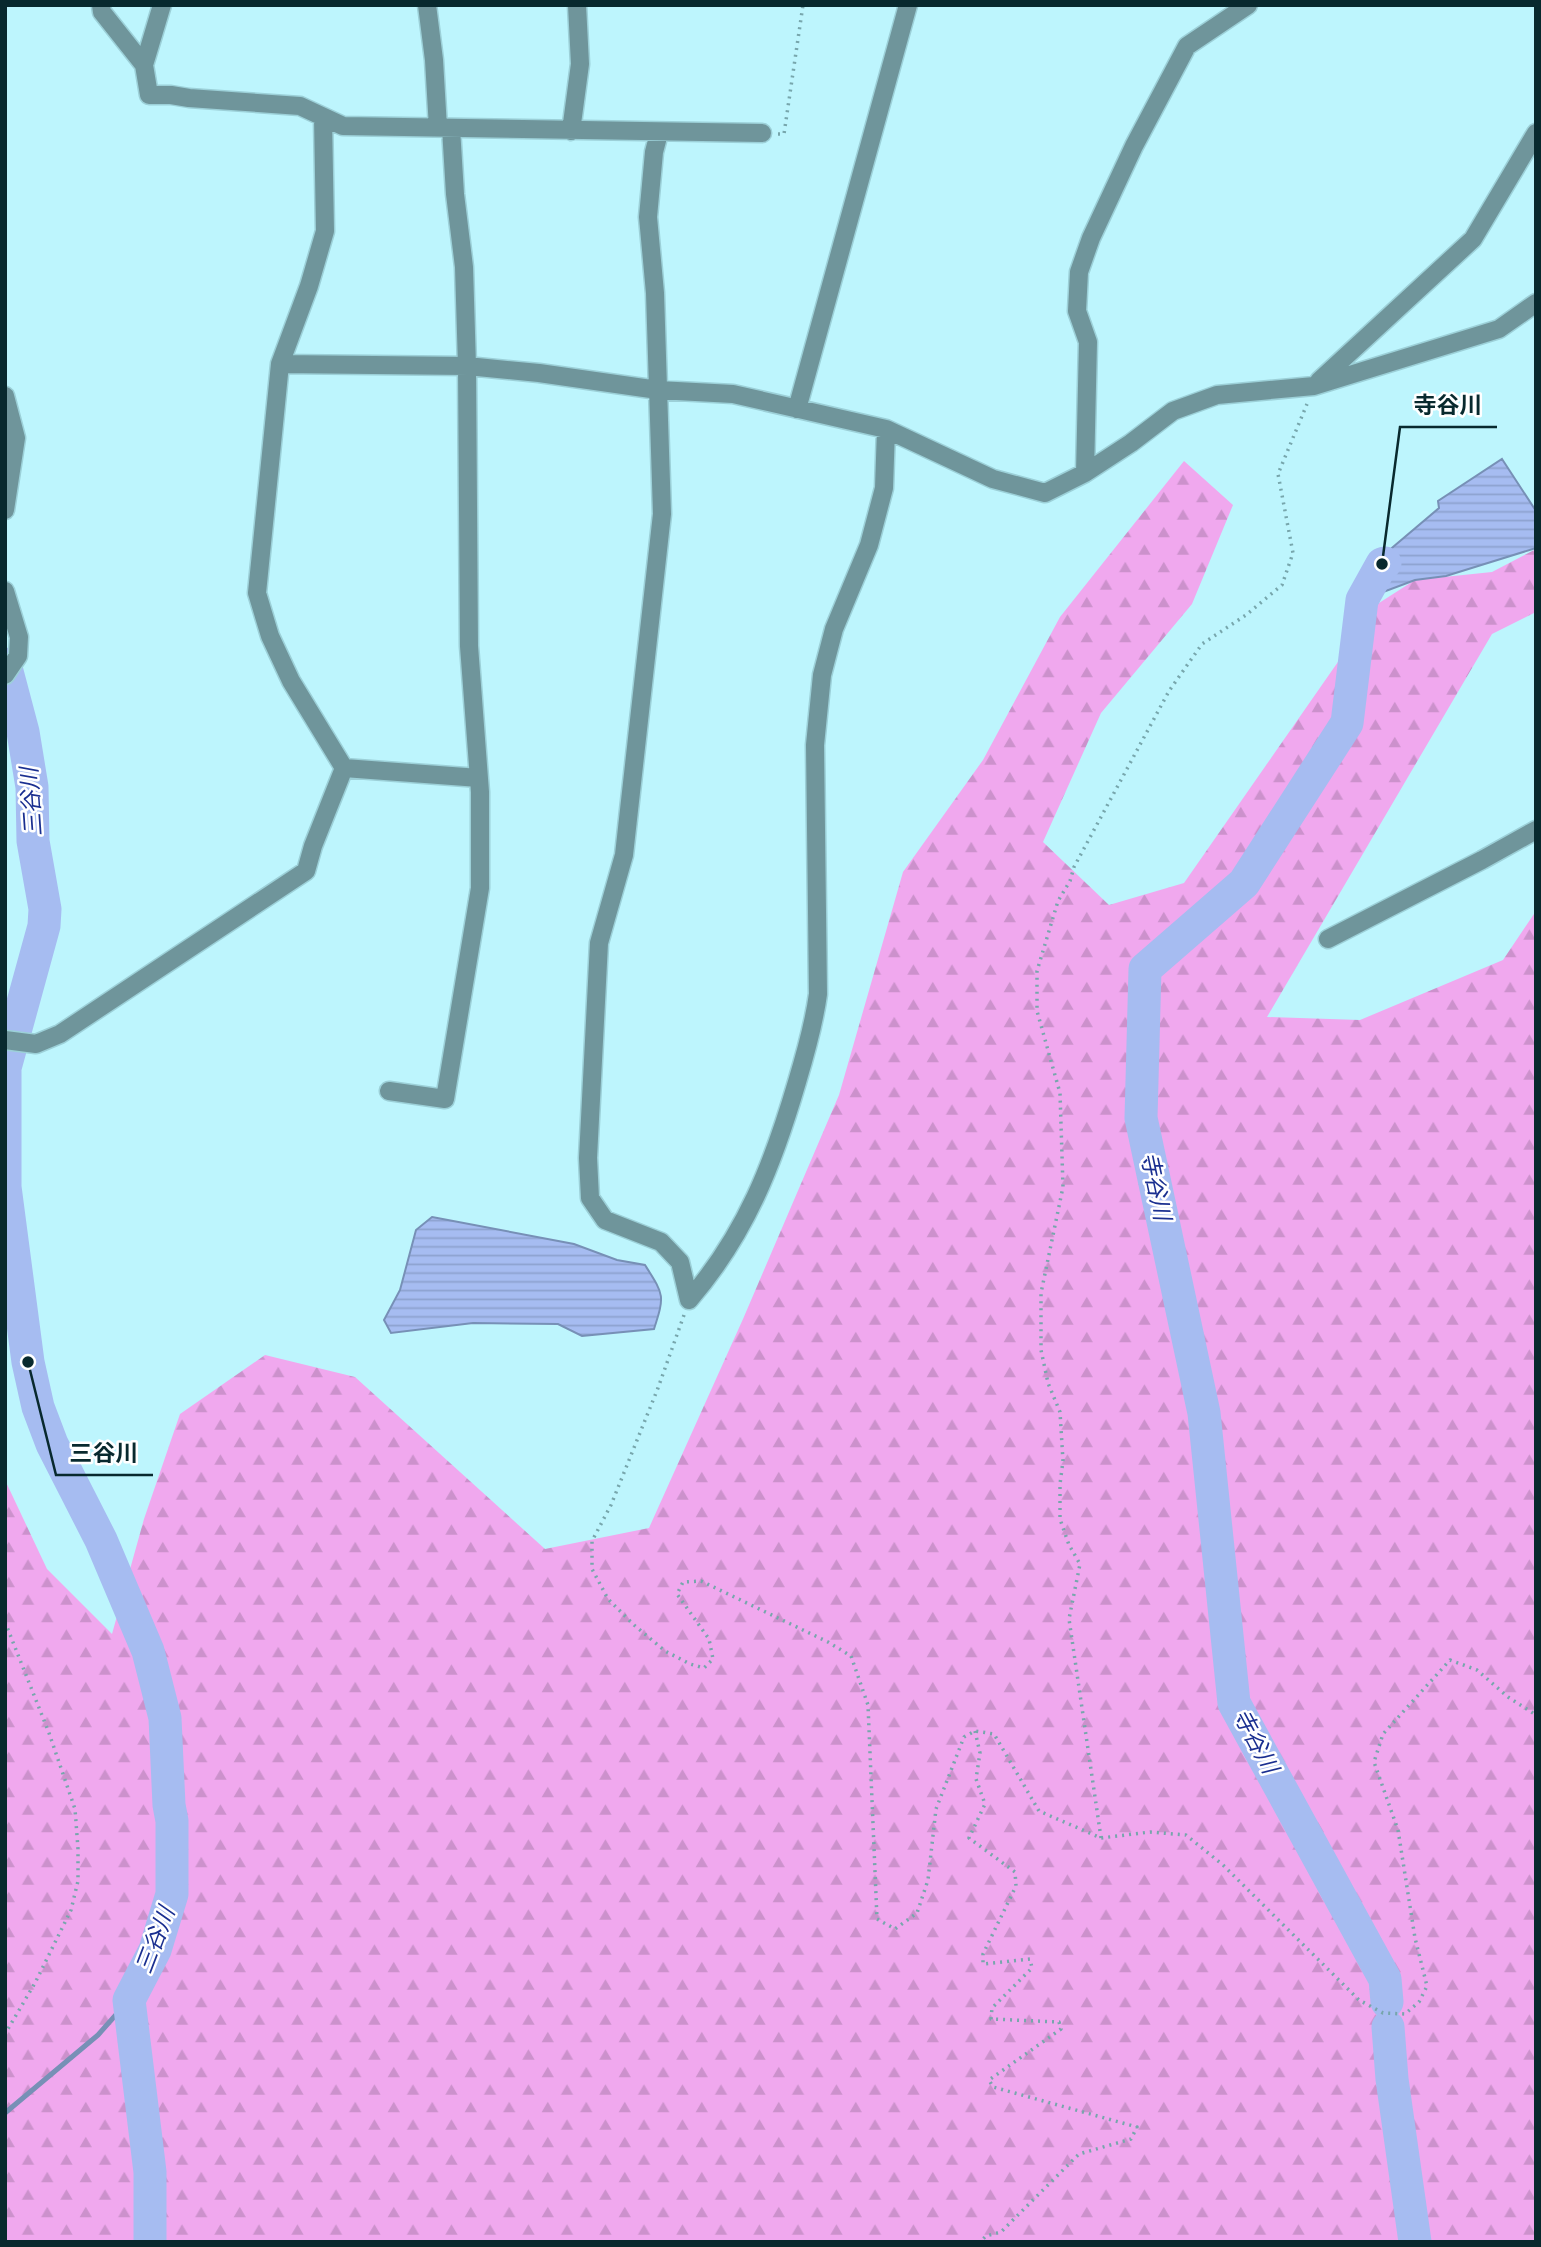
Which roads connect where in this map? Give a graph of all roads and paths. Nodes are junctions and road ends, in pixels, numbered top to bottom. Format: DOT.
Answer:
graph roads {
  1 [pos="101,5"];
  2 [pos="162,5"];
  3 [pos="427,5"];
  4 [pos="577,5"];
  5 [pos="803,5"];
  6 [pos="908,5"];
  7 [pos="1248,5"];
  8 [pos="144,65"];
  9 [pos="323,117"];
  10 [pos="445,128"];
  11 [pos="571,131"];
  12 [pos="659,133"];
  13 [pos="762,133"];
  14 [pos="1536,133"];
  15 [pos="1536,303"];
  16 [pos="280,364"];
  17 [pos="467,366"];
  18 [pos="1314,386"];
  19 [pos="658,390"];
  20 [pos="5,396"];
  21 [pos="797,409"];
  22 [pos="886,429"];
  23 [pos="1084,473"];
  24 [pos="5,510"];
  25 [pos="5,590"];
  26 [pos="5,675"];
  27 [pos="344,768"];
  28 [pos="479,778"];
  29 [pos="1536,830"];
  30 [pos="1328,939"];
  31 [pos="5,1040"];
  32 [pos="389,1091"];
  33 [pos="690,1300"];
  34 [pos="5,1622"];
  35 [pos="1536,1715"];
  36 [pos="975,1731"];
  37 [pos="1101,1838"];
  38 [pos="5,2034"];
  39 [pos="980,2242"];
  1 -- 8 [label="street"];
  2 -- 8 [label="street"];
  3 -- 10 [label="street"];
  4 -- 11 [label="street"];
  5 -- 13 [label="path"];
  6 -- 21 [label="street"];
  7 -- 23 [label="street"];
  8 -- 9 [label="street"];
  9 -- 10 [label="street"];
  9 -- 16 [label="street"];
  10 -- 11 [label="street"];
  10 -- 17 [label="street"];
  11 -- 12 [label="street"];
  12 -- 13 [label="street"];
  12 -- 19 [label="street"];
  14 -- 18 [label="street"];
  15 -- 18 [label="street"];
  16 -- 17 [label="street"];
  16 -- 27 [label="street"];
  17 -- 19 [label="street"];
  17 -- 28 [label="street"];
  18 -- 23 [label="street"];
  18 -- 37 [label="path"];
  19 -- 21 [label="street"];
  19 -- 33 [label="street"];
  20 -- 24 [label="street"];
  21 -- 22 [label="street"];
  22 -- 23 [label="street"];
  22 -- 33 [label="street"];
  25 -- 26 [label="street"];
  27 -- 28 [label="street"];
  27 -- 31 [label="street"];
  28 -- 32 [label="street"];
  29 -- 30 [label="street"];
  33 -- 36 [label="path"];
  34 -- 38 [label="path"];
  35 -- 37 [label="path"];
  36 -- 37 [label="path"];
  36 -- 39 [label="path"];
}
